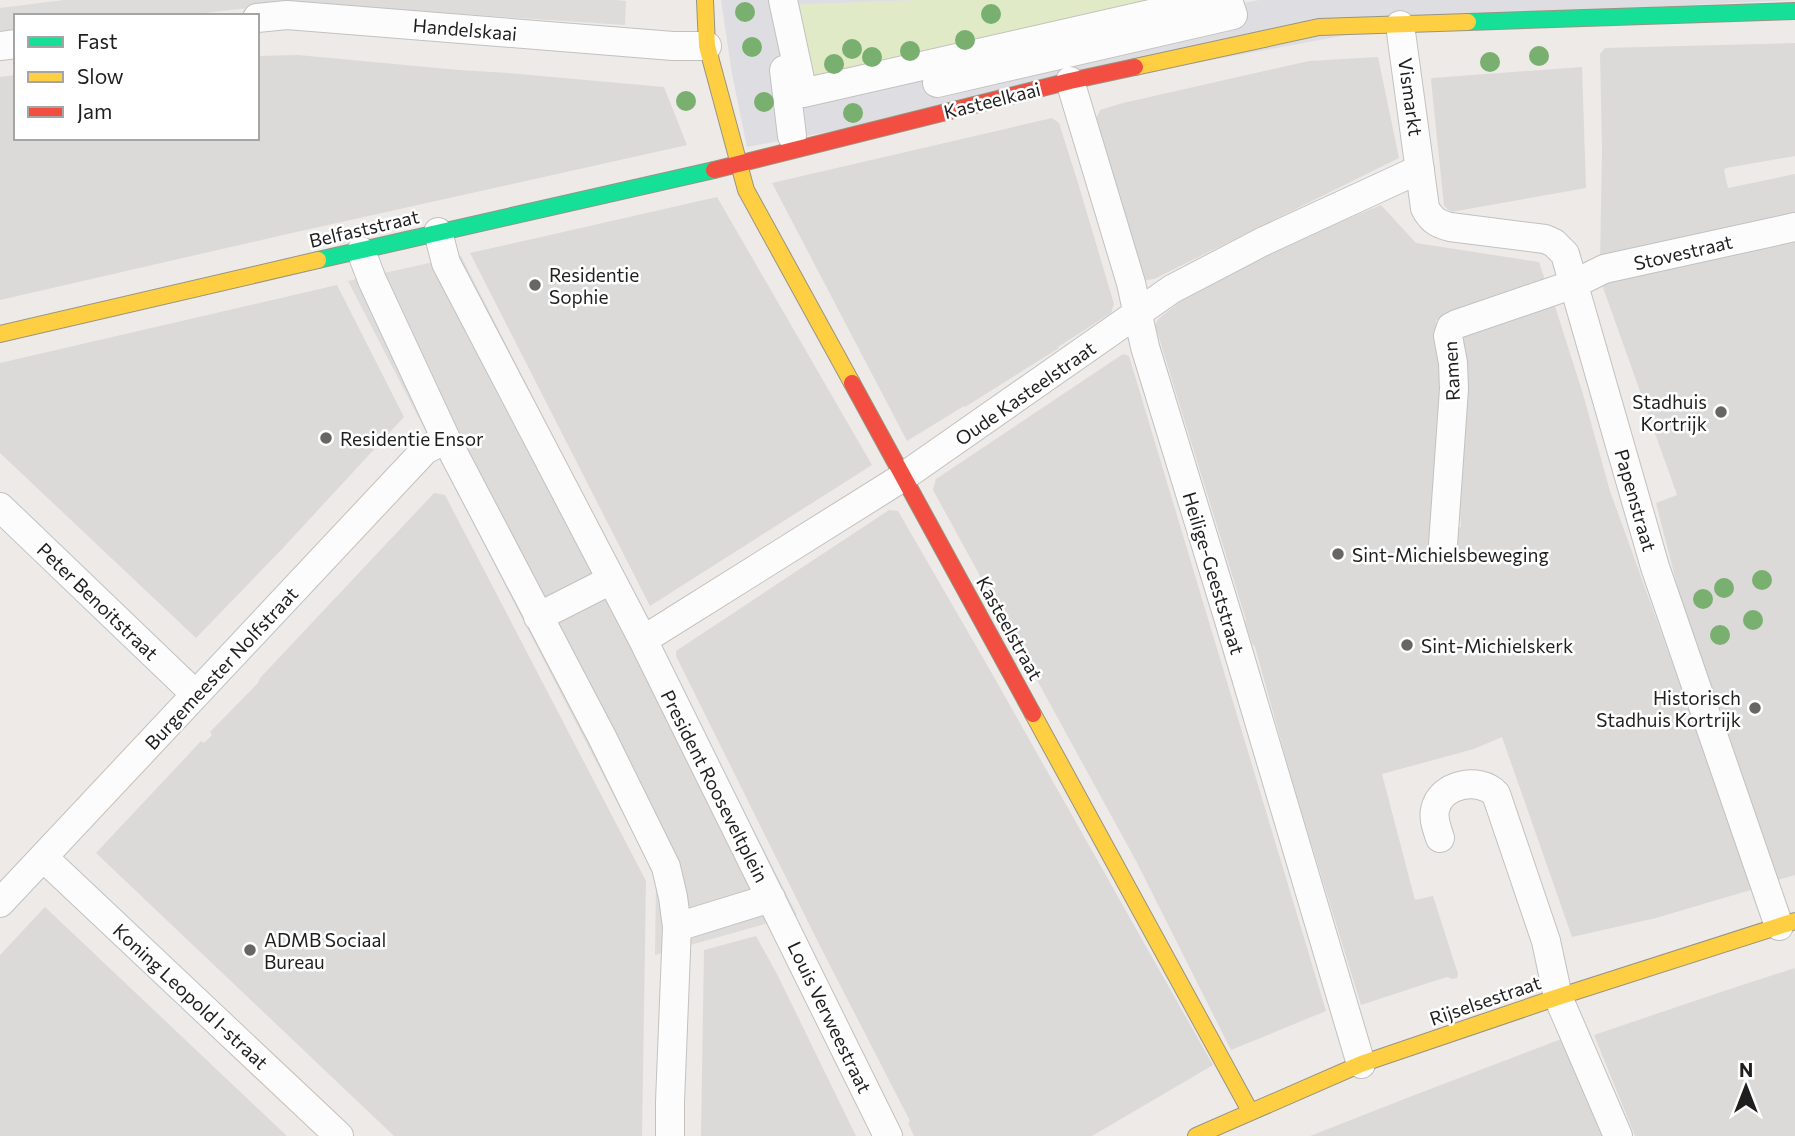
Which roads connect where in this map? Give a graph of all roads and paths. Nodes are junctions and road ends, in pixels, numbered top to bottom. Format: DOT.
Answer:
graph roads {
  1 [pos="705,0"];
  2 [pos="777,0"];
  3 [pos="783,0"];
  4 [pos="1221,3"];
  5 [pos="1795,11"];
  6 [pos="259,18"];
  7 [pos="1400,25"];
  8 [pos="707,46"];
  9 [pos="1070,81"];
  10 [pos="792,136"];
  11 [pos="739,163"];
  12 [pos="1420,169"];
  13 [pos="1795,227"];
  14 [pos="438,232"];
  15 [pos="361,251"];
  16 [pos="1574,284"];
  17 [pos="1138,314"];
  18 [pos="0,334"];
  19 [pos="446,439"];
  20 [pos="903,477"];
  21 [pos="0,507"];
  22 [pos="1443,545"];
  23 [pos="611,580"];
  24 [pos="538,617"];
  25 [pos="643,640"];
  26 [pos="195,694"];
  27 [pos="1440,838"];
  28 [pos="43,857"];
  29 [pos="771,898"];
  30 [pos="0,903"];
  31 [pos="1787,924"];
  32 [pos="677,928"];
  33 [pos="1558,997"];
  34 [pos="1361,1064"];
  35 [pos="1250,1111"];
  36 [pos="339,1136"];
  37 [pos="670,1136"];
  38 [pos="888,1136"];
  39 [pos="1195,1136"];
  40 [pos="1618,1136"];
  1 -- 8 [label="street"];
  2 -- 10 [label="street"];
  3 -- 4 [label="street"];
  5 -- 7 [label="street, Kasteelkaai"];
  6 -- 8 [label="street, Handelskaai"];
  7 -- 9 [label="street, Kasteelkaai"];
  7 -- 12 [label="street, Vismarkt"];
  8 -- 11 [label="street"];
  9 -- 11 [label="street, Kasteelkaai"];
  9 -- 17 [label="street, Heilige-Geeststraat"];
  11 -- 14 [label="street, Belfaststraat"];
  11 -- 20 [label="street, Kasteelstraat"];
  12 -- 16 [label="street, Papenstraat"];
  12 -- 17 [label="street, Oude Kasteelstraat"];
  13 -- 16 [label="street, Stovestraat"];
  14 -- 15 [label="street, Belfaststraat"];
  14 -- 23 [label="street, President Rooseveltplein"];
  15 -- 18 [label="street, Belfaststraat"];
  15 -- 19 [label="street"];
  16 -- 22 [label="street, Ramen"];
  16 -- 31 [label="street, Papenstraat"];
  17 -- 20 [label="street, Oude Kasteelstraat"];
  17 -- 34 [label="street, Heilige-Geeststraat"];
  19 -- 24 [label="street"];
  19 -- 26 [label="street, Burgemeester Nolfstraat"];
  20 -- 25 [label="street, Oude Kasteelstraat"];
  20 -- 35 [label="street, Kasteelstraat"];
  21 -- 26 [label="street, Peter Benoitstraat"];
  23 -- 24 [label="street"];
  23 -- 25 [label="street, President Rooseveltplein"];
  24 -- 32 [label="street"];
  25 -- 29 [label="street, President Rooseveltplein"];
  26 -- 28 [label="street, Burgemeester Nolfstraat"];
  27 -- 33 [label="street"];
  28 -- 30 [label="street, Burgemeester Nolfstraat"];
  28 -- 36 [label="street, Koning Leopold I-straat"];
  29 -- 32 [label="street, President Rooseveltplein"];
  29 -- 38 [label="street, Louis Verweestraat"];
  31 -- 33 [label="street, Rijselsestraat"];
  32 -- 37 [label="street"];
  33 -- 34 [label="street, Rijselsestraat"];
  33 -- 40 [label="street"];
  34 -- 35 [label="street, Rijselsestraat"];
  35 -- 39 [label="street, Rijselsestraat"];
}
